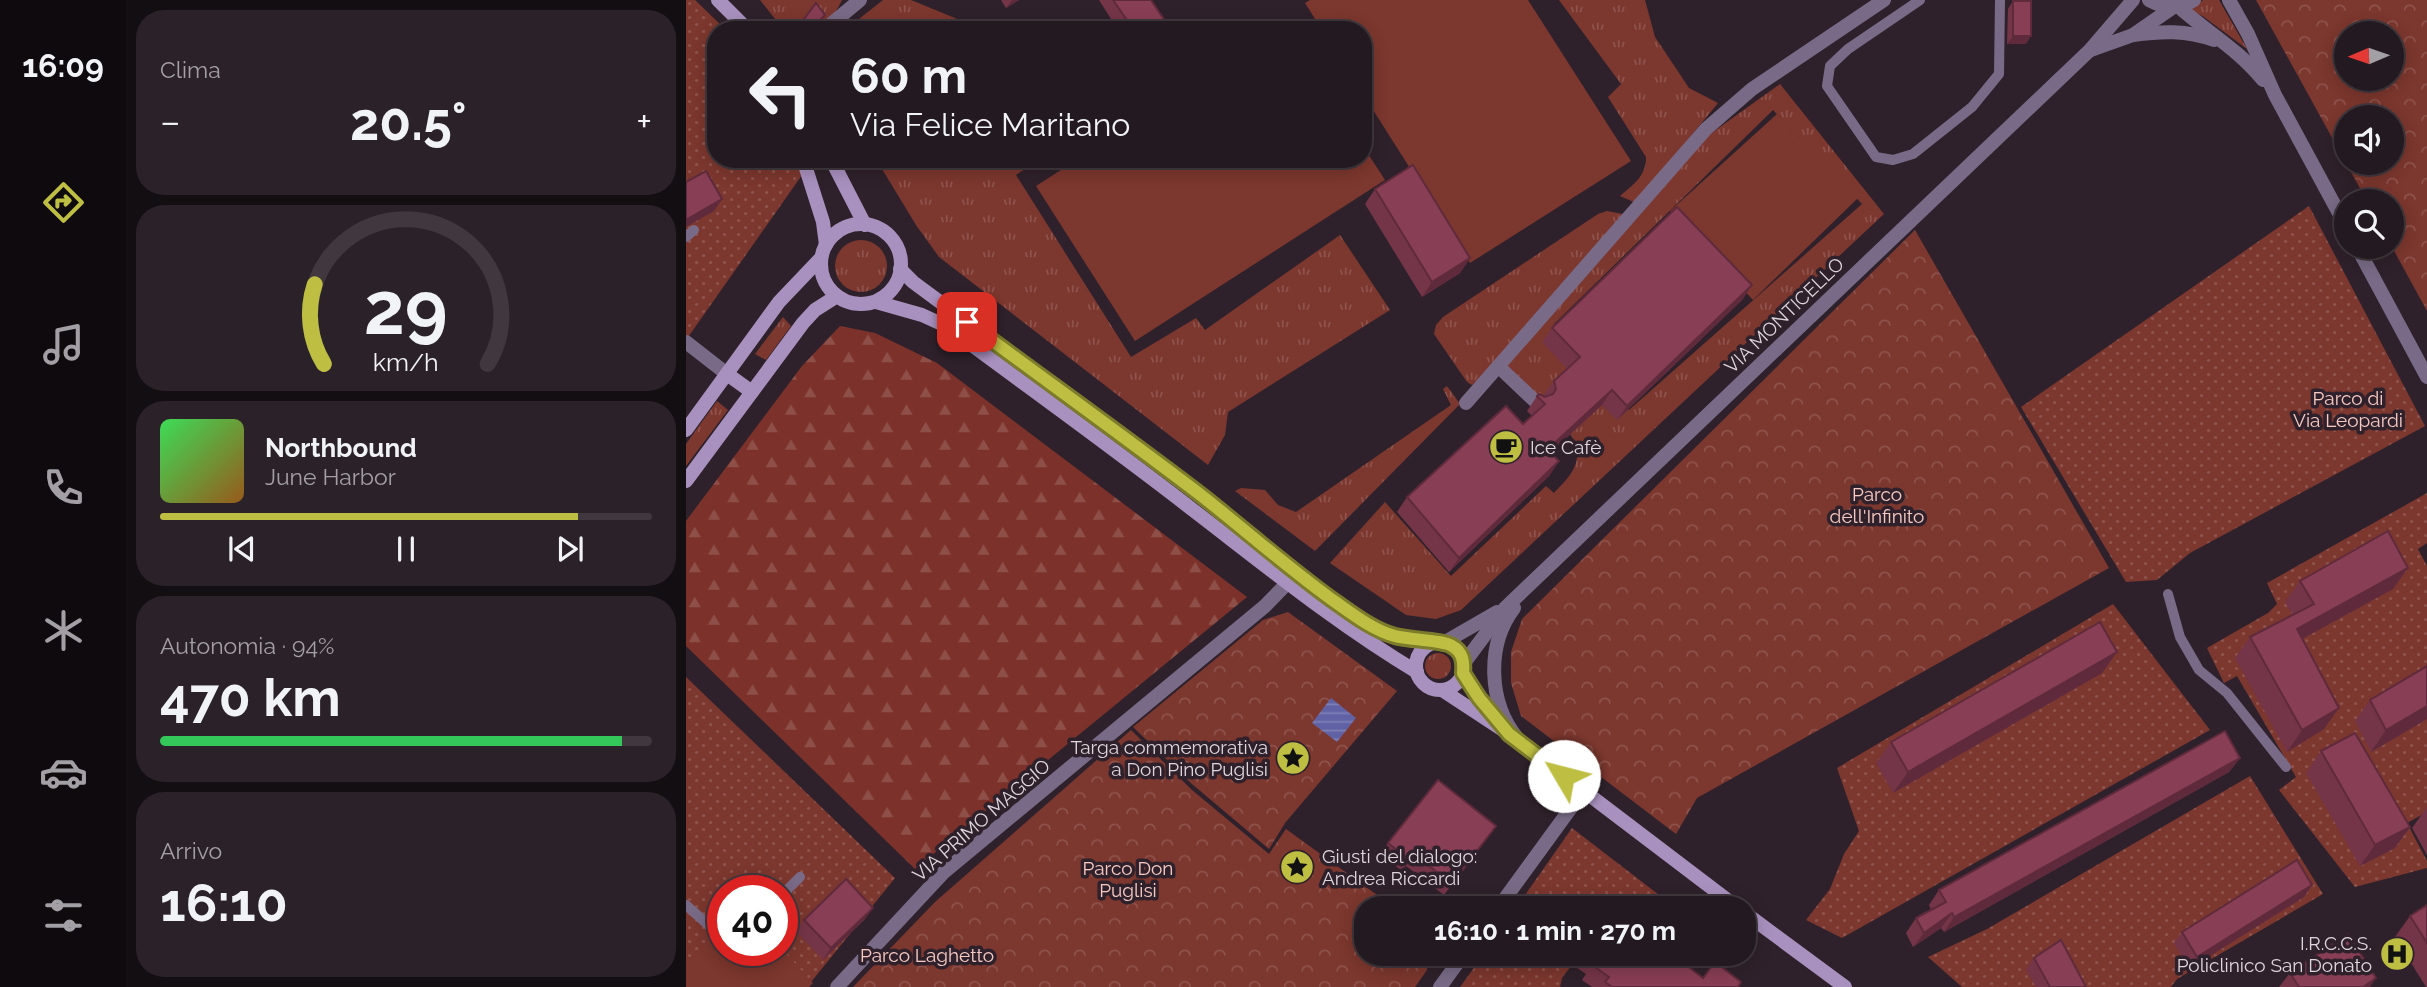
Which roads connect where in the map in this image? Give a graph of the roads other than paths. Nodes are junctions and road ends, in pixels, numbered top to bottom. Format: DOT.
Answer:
graph roads {
  1 [pos="718,0"];
  2 [pos="860,0"];
  3 [pos="1884,0"];
  4 [pos="1920,0"];
  5 [pos="2000,0"];
  6 [pos="2133,0"];
  7 [pos="2149,0"];
  8 [pos="2194,0"];
  9 [pos="2228,0"];
  10 [pos="2175,7"];
  11 [pos="739,21"];
  12 [pos="835,21"];
  13 [pos="2133,35"];
  14 [pos="2229,45"];
  15 [pos="2090,50"];
  16 [pos="2275,95"];
  17 [pos="806,168"];
  18 [pos="836,168"];
  19 [pos="2334,204"];
  20 [pos="865,225"];
  21 [pos="823,251"];
  22 [pos="2363,259"];
  23 [pos="900,268"];
  24 [pos="837,296"];
  25 [pos="876,302"];
  26 [pos="686,342"];
  27 [pos="1499,366"];
  28 [pos="727,374"];
  29 [pos="2427,377"];
  30 [pos="752,392"];
  31 [pos="1536,402"];
  32 [pos="1466,403"];
  33 [pos="686,430"];
  34 [pos="686,481"];
  35 [pos="1550,565"];
  36 [pos="1297,572"];
  37 [pos="1288,584"];
  38 [pos="2168,594"];
  39 [pos="1505,608"];
  40 [pos="1439,643"];
  41 [pos="1463,668"];
  42 [pos="1417,672"];
  43 [pos="1442,690"];
  44 [pos="1515,738"];
  45 [pos="2286,767"];
  46 [pos="1584,790"];
  47 [pos="1507,896"];
  48 [pos="1722,896"];
  49 [pos="686,905"];
  50 [pos="1756,921"];
  51 [pos="707,924"];
  52 [pos="1456,966"];
  53 [pos="837,987"];
  54 [pos="1440,987"];
  55 [pos="1845,987"];
  1 -- 11 [label="street"];
  2 -- 12 [label="street"];
  3 -- 27 [label="street"];
  4 -- 5 [label="lane"];
  6 -- 15 [label="street, VIA MONTICELLO"];
  7 -- 10 [label="street"];
  8 -- 10 [label="street, VIA MONTICELLO"];
  9 -- 16 [label="street"];
  10 -- 13 [label="street, VIA MONTICELLO"];
  10 -- 14 [label="street"];
  13 -- 14 [label="street"];
  13 -- 15 [label="street, VIA MONTICELLO"];
  14 -- 16 [label="street"];
  15 -- 35 [label="street, VIA MONTICELLO"];
  16 -- 19 [label="street"];
  17 -- 21 [label="street"];
  18 -- 20 [label="street"];
  20 -- 21 [label="street"];
  20 -- 23 [label="street"];
  21 -- 24 [label="street"];
  21 -- 28 [label="street"];
  22 -- 29 [label="street"];
  23 -- 25 [label="street"];
  23 -- 36 [label="street"];
  24 -- 25 [label="street"];
  24 -- 30 [label="street"];
  25 -- 37 [label="street"];
  26 -- 28 [label="street"];
  27 -- 31 [label="street"];
  27 -- 32 [label="street"];
  28 -- 30 [label="street"];
  28 -- 33 [label="street"];
  30 -- 34 [label="street"];
  35 -- 39 [label="street, VIA MONTICELLO"];
  35 -- 44 [label="street"];
  36 -- 37 [label="street, VIA PRIMO MAGGIO"];
  36 -- 40 [label="street"];
  37 -- 42 [label="street"];
  37 -- 53 [label="street, VIA PRIMO MAGGIO"];
  38 -- 45 [label="lane"];
  39 -- 40 [label="street, VIA MONTICELLO"];
  39 -- 41 [label="street, VIA MONTICELLO"];
  40 -- 41 [label="street"];
  40 -- 42 [label="street"];
  41 -- 43 [label="street"];
  41 -- 44 [label="street"];
  42 -- 43 [label="street"];
  43 -- 44 [label="street"];
  44 -- 46 [label="street"];
  46 -- 47 [label="street"];
  46 -- 48 [label="street"];
  49 -- 51 [label="lane"];
  50 -- 55 [label="street"];
  52 -- 54 [label="street"];
}
